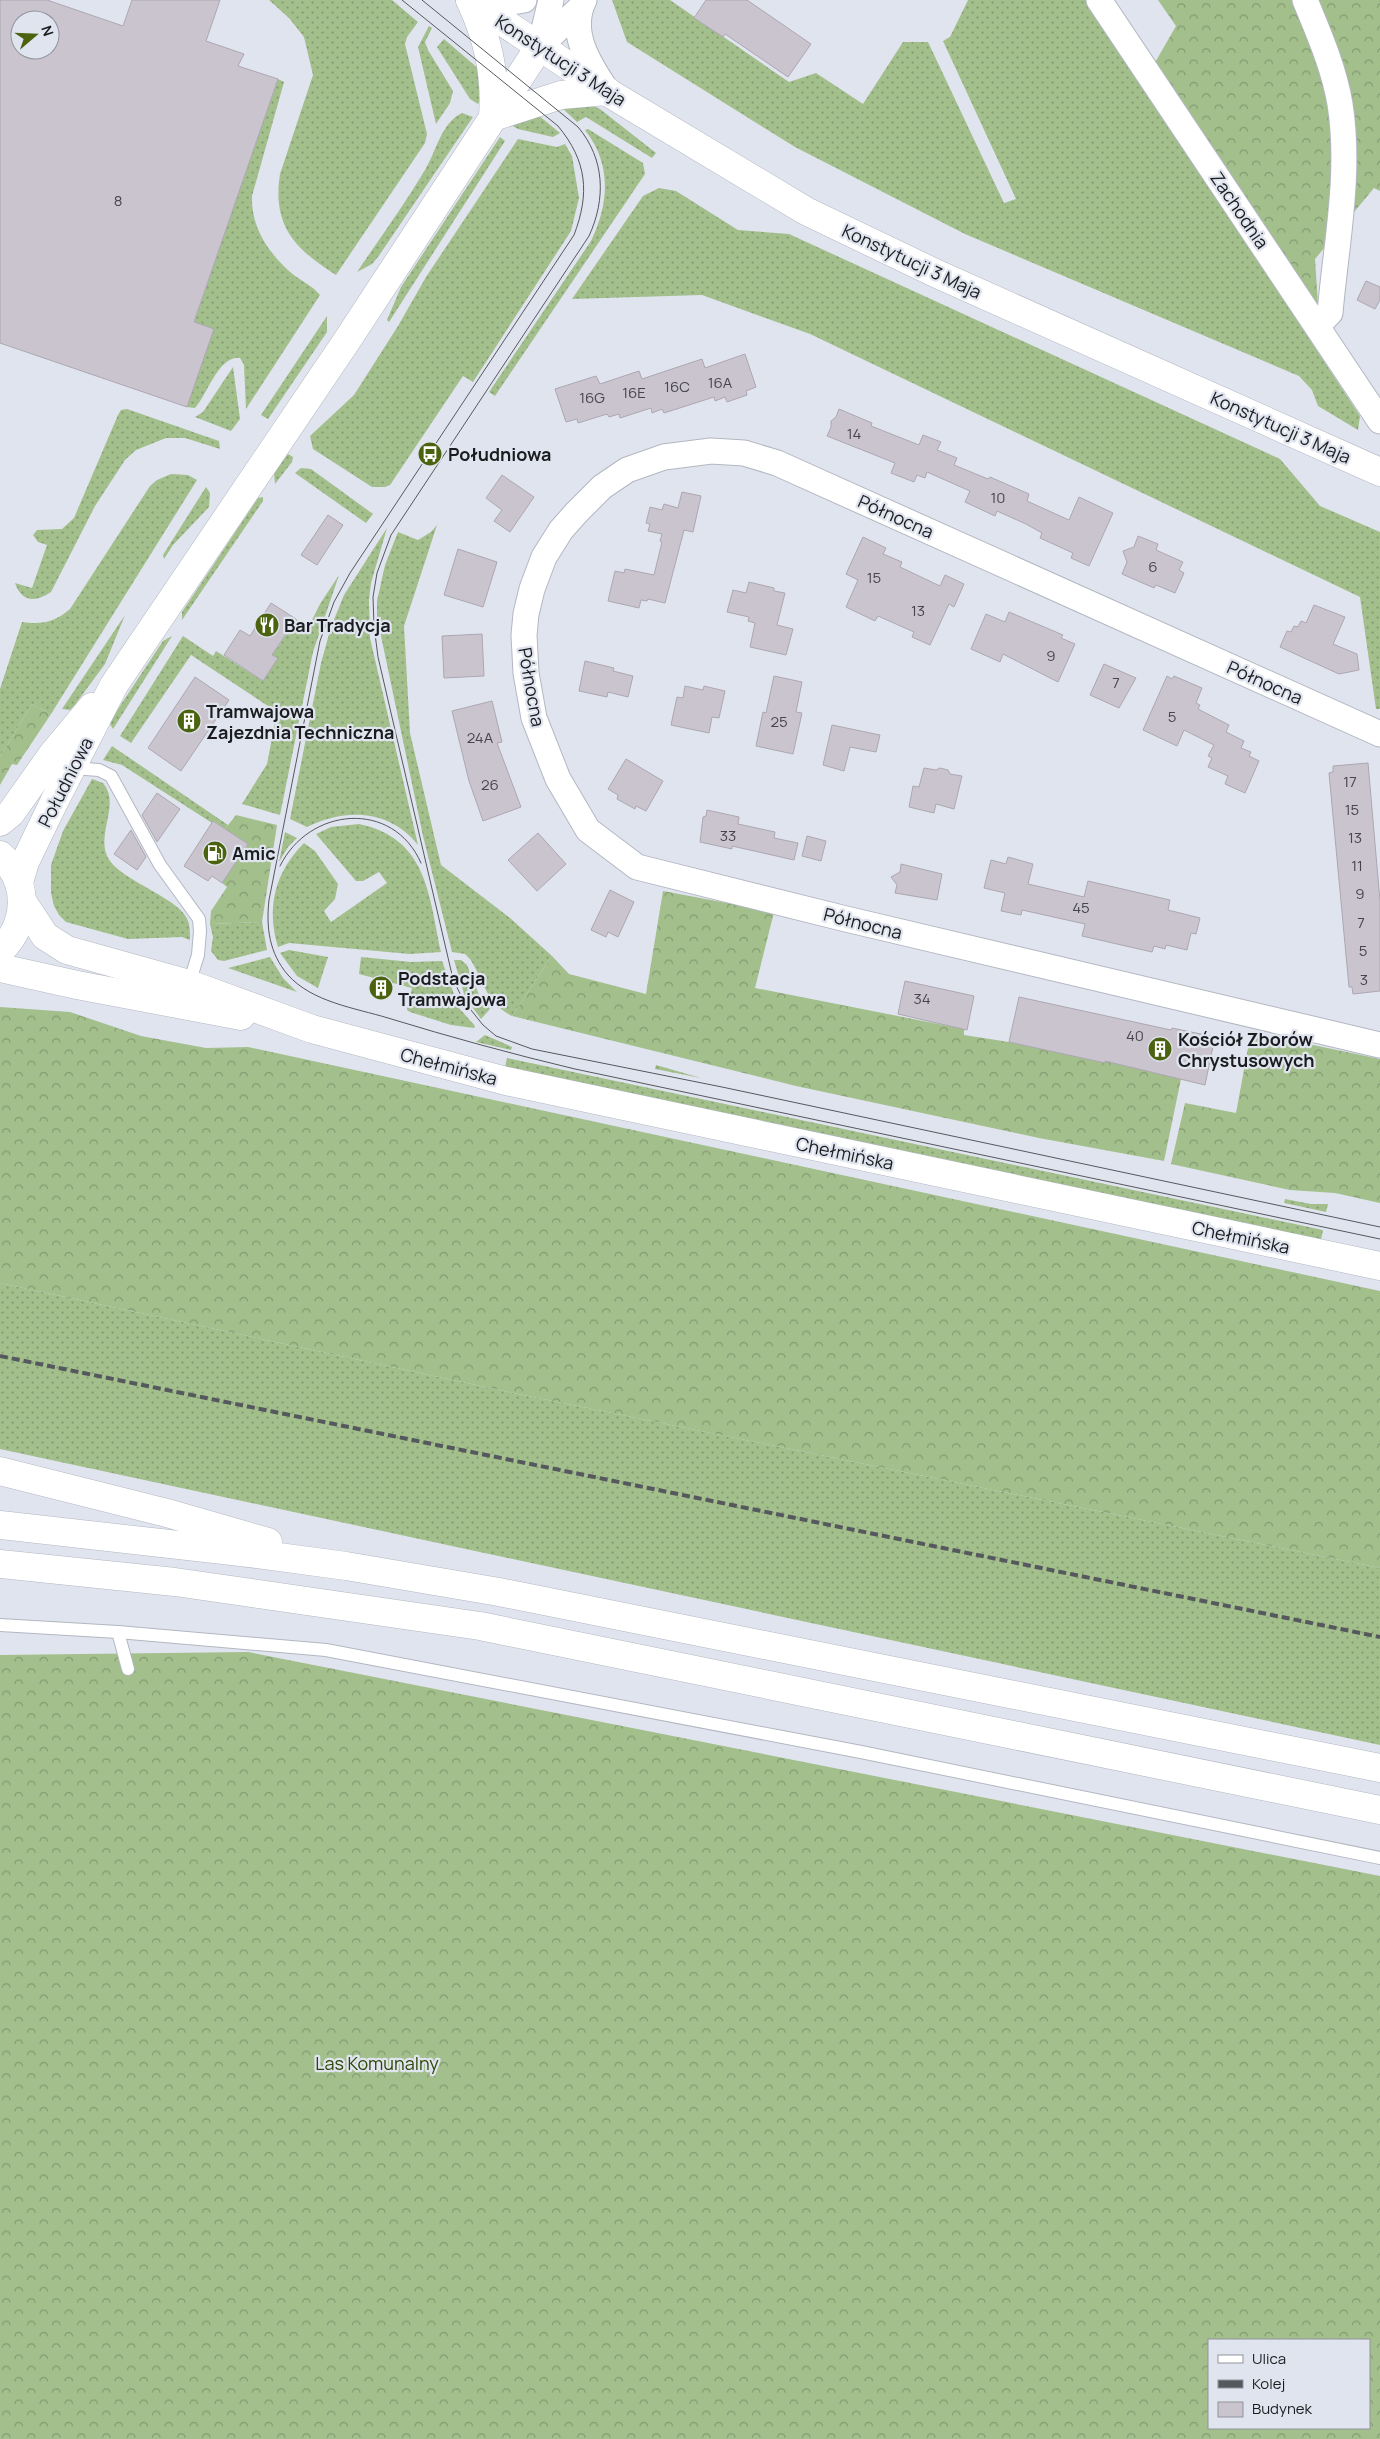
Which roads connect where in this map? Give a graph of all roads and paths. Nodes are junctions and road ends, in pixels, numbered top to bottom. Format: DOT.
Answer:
graph roads {
  1 [pos="470,0"];
  2 [pos="524,0"];
  3 [pos="551,0"];
  4 [pos="1099,0"];
  5 [pos="1305,0"];
  6 [pos="582,4"];
  7 [pos="540,46"];
  8 [pos="606,90"];
  9 [pos="493,117"];
  10 [pos="1317,326"];
  11 [pos="1380,421"];
  12 [pos="1380,472"];
  13 [pos="114,685"];
  14 [pos="1380,734"];
  15 [pos="72,768"];
  16 [pos="0,822"];
  17 [pos="0,855"];
  18 [pos="21,891"];
  19 [pos="0,951"];
  20 [pos="0,968"];
  21 [pos="189,984"];
  22 [pos="312,1028"];
  23 [pos="1380,1045"];
  24 [pos="1380,1266"];
  25 [pos="0,1470"];
  26 [pos="0,1525"];
  27 [pos="0,1564"];
  28 [pos="346,1566"];
  29 [pos="0,1624"];
  30 [pos="118,1632"];
  31 [pos="128,1669"];
  32 [pos="1380,1768"];
  33 [pos="1380,1810"];
  34 [pos="1380,1858"];
  1 -- 2 [label="street"];
  1 -- 7 [label="main road, Konstytucji 3 Maja"];
  1 -- 9 [label="main road"];
  3 -- 7 [label="street"];
  4 -- 10 [label="street, Zachodnia"];
  5 -- 10 [label="street"];
  6 -- 7 [label="street"];
  6 -- 8 [label="street"];
  7 -- 8 [label="main road, Konstytucji 3 Maja"];
  7 -- 9 [label="main road, Południowa"];
  8 -- 9 [label="main road"];
  8 -- 12 [label="main road, Konstytucji 3 Maja"];
  9 -- 13 [label="main road, Południowa"];
  10 -- 11 [label="street, Zachodnia"];
  13 -- 15 [label="main road, Południowa"];
  13 -- 16 [label="main road, Południowa"];
  14 -- 23 [label="street, Północna"];
  15 -- 18 [label="main road, Południowa"];
  15 -- 21 [label="lane"];
  17 -- 18 [label="main road, Chełmińska"];
  18 -- 19 [label="main road, Południowa"];
  18 -- 21 [label="main road, Chełmińska"];
  20 -- 22 [label="main road, Chełmińska"];
  21 -- 22 [label="main road, Chełmińska"];
  22 -- 24 [label="main road, Chełmińska"];
  25 -- 28 [label="main road"];
  26 -- 28 [label="main road"];
  27 -- 33 [label="main road"];
  28 -- 32 [label="main road"];
  29 -- 30 [label="lane"];
  30 -- 31 [label="lane"];
  30 -- 34 [label="lane"];
}
